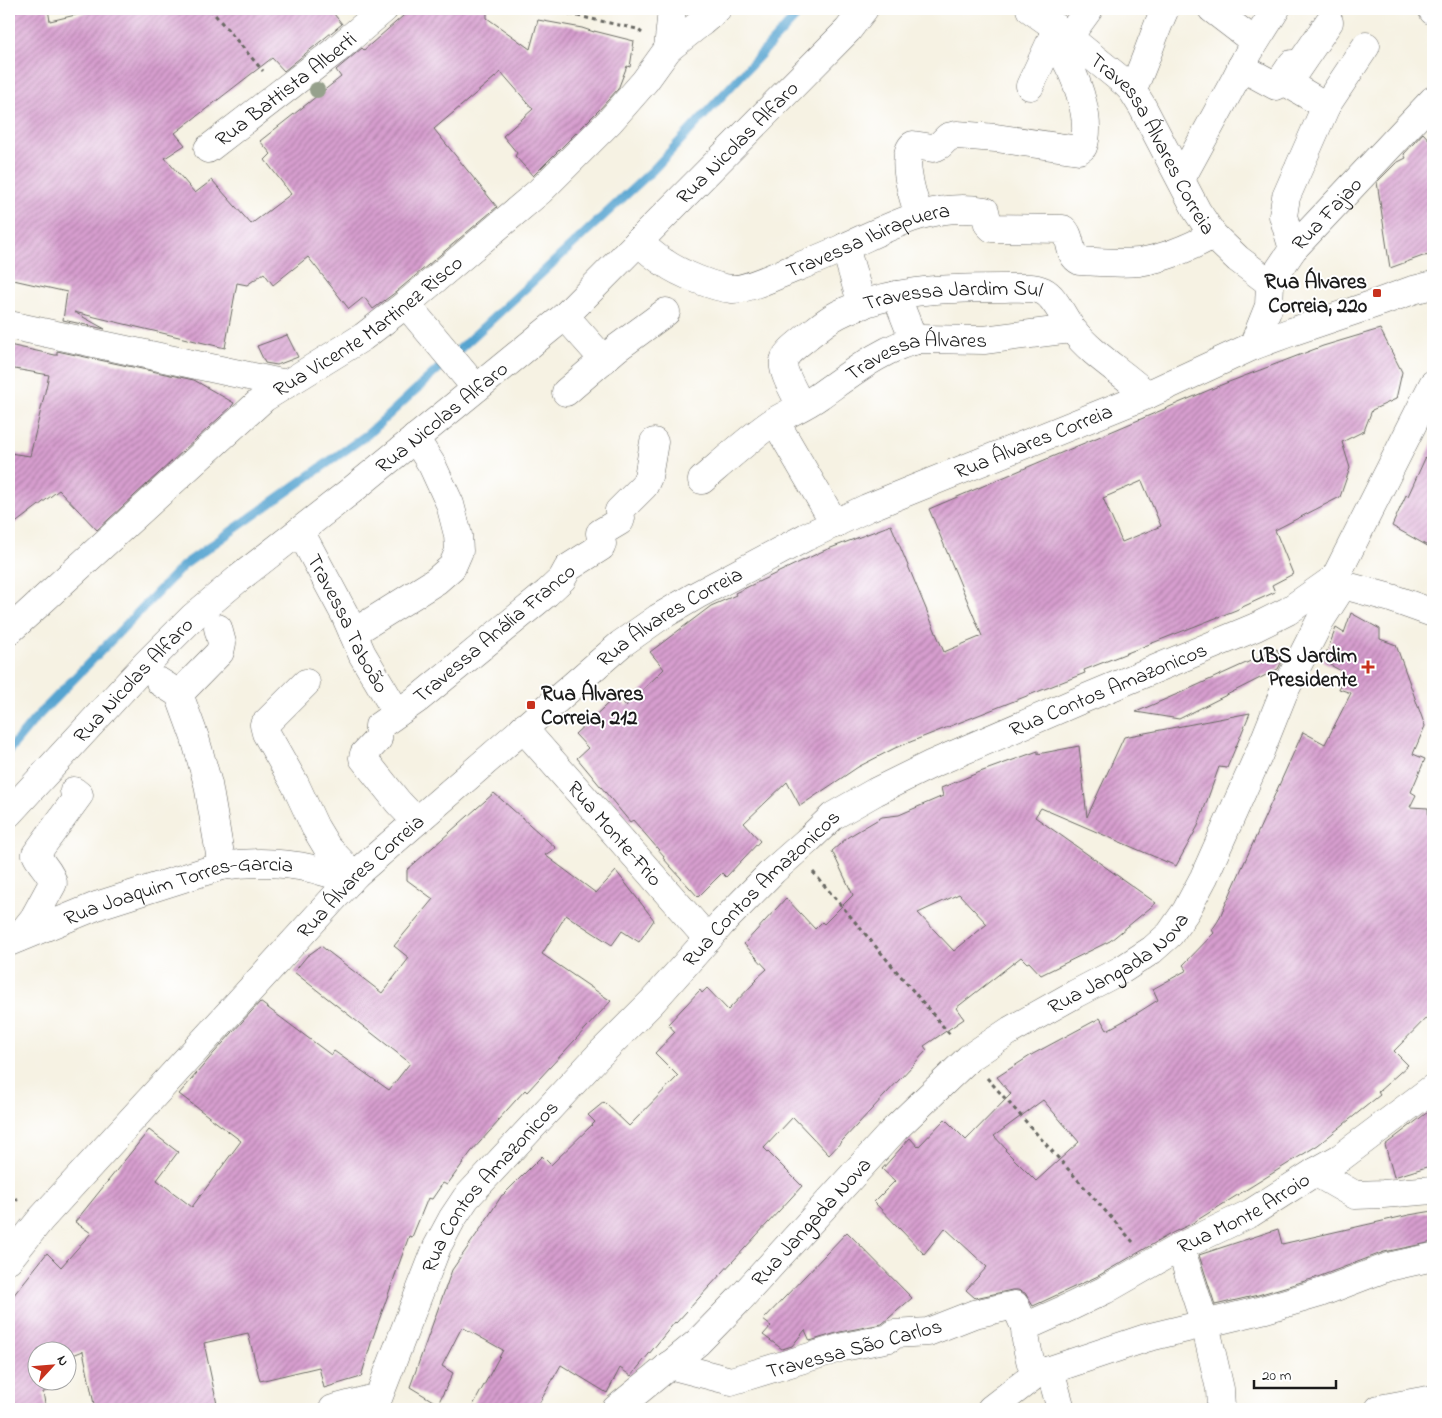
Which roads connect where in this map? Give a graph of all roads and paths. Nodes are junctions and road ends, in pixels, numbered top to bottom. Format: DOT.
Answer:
graph roads {
  1 [pos="210,9"];
  2 [pos="384,9"];
  3 [pos="546,9"];
  4 [pos="672,9"];
  5 [pos="717,9"];
  6 [pos="864,9"];
  7 [pos="1030,9"];
  8 [pos="1089,9"];
  9 [pos="1165,9"];
  10 [pos="1212,9"];
  11 [pos="1276,9"];
  12 [pos="1059,35"];
  13 [pos="1256,42"];
  14 [pos="1366,46"];
  15 [pos="668,50"];
  16 [pos="1241,67"];
  17 [pos="1030,86"];
  18 [pos="1132,90"];
  19 [pos="281,93"];
  20 [pos="1433,100"];
  21 [pos="1326,106"];
  22 [pos="208,149"];
  23 [pos="1181,179"];
  24 [pos="919,215"];
  25 [pos="1213,235"];
  26 [pos="638,242"];
  27 [pos="846,247"];
  28 [pos="1293,249"];
  29 [pos="1270,283"];
  30 [pos="1433,285"];
  31 [pos="896,295"];
  32 [pos="406,304"];
  33 [pos="862,305"];
  34 [pos="666,312"];
  35 [pos="565,316"];
  36 [pos="9,325"];
  37 [pos="1071,329"];
  38 [pos="914,341"];
  39 [pos="1253,346"];
  40 [pos="604,360"];
  41 [pos="286,384"];
  42 [pos="1433,384"];
  43 [pos="476,388"];
  44 [pos="566,392"];
  45 [pos="1147,395"];
  46 [pos="801,406"];
  47 [pos="775,421"];
  48 [pos="415,438"];
  49 [pos="654,442"];
  50 [pos="702,480"];
  51 [pos="835,524"];
  52 [pos="300,531"];
  53 [pos="1339,582"];
  54 [pos="1433,613"];
  55 [pos="218,628"];
  56 [pos="9,631"];
  57 [pos="352,633"];
  58 [pos="306,682"];
  59 [pos="397,713"];
  60 [pos="523,728"];
  61 [pos="74,791"];
  62 [pos="9,813"];
  63 [pos="416,820"];
  64 [pos="222,866"];
  65 [pos="353,878"];
  66 [pos="708,939"];
  67 [pos="13,940"];
  68 [pos="1433,1088"];
  69 [pos="1315,1172"];
  70 [pos="1433,1190"];
  71 [pos="1180,1246"];
  72 [pos="1433,1257"];
  73 [pos="9,1259"];
  74 [pos="1033,1323"];
  75 [pos="1205,1324"];
  76 [pos="669,1365"];
  77 [pos="1042,1373"];
  78 [pos="1433,1399"];
  79 [pos="376,1403"];
  80 [pos="1000,1406"];
  81 [pos="333,1409"];
  82 [pos="616,1409"];
  83 [pos="1061,1409"];
  84 [pos="1221,1409"];
  85 [pos="1379,1409"];
  1 -- 19 [label="path"];
  2 -- 19 [label="street, Rua Battista Alberti"];
  3 -- 15 [label="path"];
  4 -- 15 [label="street"];
  5 -- 15 [label="street, Rua Vicente Martinez Risco"];
  6 -- 26 [label="street, Rua Nicolas Alfaro"];
  7 -- 12 [label="street, Travessa Álvares Correia"];
  8 -- 12 [label="street"];
  9 -- 18 [label="street"];
  10 -- 13 [label="street"];
  11 -- 13 [label="street"];
  12 -- 17 [label="street"];
  12 -- 18 [label="street, Travessa Álvares Correia"];
  12 -- 24 [label="street"];
  13 -- 16 [label="street"];
  14 -- 21 [label="street"];
  15 -- 32 [label="street, Rua Vicente Martinez Risco"];
  16 -- 21 [label="street"];
  16 -- 23 [label="street"];
  18 -- 23 [label="street, Travessa Álvares Correia"];
  19 -- 22 [label="street, Rua Battista Alberti"];
  20 -- 28 [label="street, Rua Fajao"];
  21 -- 28 [label="street"];
  23 -- 25 [label="street, Travessa Álvares Correia"];
  24 -- 25 [label="street, Travessa Ibirapuera"];
  24 -- 27 [label="street, Travessa Ibirapuera"];
  25 -- 29 [label="street, Travessa Álvares Correia"];
  26 -- 27 [label="street, Travessa Ibirapuera"];
  26 -- 35 [label="street, Rua Nicolas Alfaro"];
  27 -- 33 [label="street"];
  28 -- 29 [label="street, Rua Fajao"];
  29 -- 39 [label="street"];
  30 -- 39 [label="street, Rua Álvares Correia"];
  31 -- 33 [label="street, Travessa Jardim Sul"];
  31 -- 37 [label="street, Travessa Jardim Sul"];
  31 -- 38 [label="street"];
  32 -- 41 [label="street, Rua Vicente Martinez Risco"];
  32 -- 43 [label="street"];
  33 -- 46 [label="street, Travessa Jardim Sul"];
  34 -- 40 [label="street"];
  35 -- 40 [label="street"];
  35 -- 43 [label="street, Rua Nicolas Alfaro"];
  36 -- 41 [label="street"];
  37 -- 38 [label="street, Travessa Álvares"];
  37 -- 45 [label="street, Travessa Jardim Sul"];
  38 -- 46 [label="street, Travessa Álvares"];
  39 -- 45 [label="street, Rua Álvares Correia"];
  40 -- 44 [label="street"];
  41 -- 56 [label="street, Rua Vicente Martinez Risco"];
  42 -- 53 [label="street, Rua Jangada Nova"];
  43 -- 48 [label="street, Rua Nicolas Alfaro"];
  45 -- 51 [label="street, Rua Álvares Correia"];
  46 -- 47 [label="street, Travessa Álvares"];
  47 -- 50 [label="street, Travessa Álvares"];
  47 -- 51 [label="street"];
  48 -- 52 [label="street, Rua Nicolas Alfaro"];
  48 -- 57 [label="street"];
  49 -- 59 [label="street, Travessa Anália Franco"];
  51 -- 60 [label="street, Rua Álvares Correia"];
  52 -- 57 [label="street, Travessa Taboão"];
  52 -- 62 [label="street, Rua Nicolas Alfaro"];
  53 -- 54 [label="street"];
  53 -- 66 [label="street, Rua Contos Amazonicos"];
  53 -- 76 [label="street, Rua Jangada Nova"];
  55 -- 64 [label="street"];
  57 -- 59 [label="street, Travessa Taboão"];
  58 -- 65 [label="street"];
  59 -- 63 [label="street, Travessa Anália Franco"];
  60 -- 63 [label="street, Rua Álvares Correia"];
  60 -- 66 [label="street, Rua Monte-Frio"];
  61 -- 67 [label="street"];
  63 -- 65 [label="street, Rua Álvares Correia"];
  64 -- 65 [label="street, Rua Joaquim Torres-Garcia"];
  64 -- 67 [label="street, Rua Joaquim Torres-Garcia"];
  65 -- 73 [label="street, Rua Álvares Correia"];
  66 -- 79 [label="street, Rua Contos Amazonicos"];
  68 -- 69 [label="street, Rua Monte Arroio"];
  69 -- 70 [label="street"];
  69 -- 71 [label="street, Rua Monte Arroio"];
  71 -- 74 [label="street, Rua Monte Arroio"];
  71 -- 75 [label="street"];
  72 -- 75 [label="street"];
  74 -- 76 [label="street, Travessa São Carlos"];
  74 -- 77 [label="street"];
  75 -- 77 [label="street"];
  75 -- 84 [label="street"];
  76 -- 82 [label="street, Rua Jangada Nova"];
  77 -- 80 [label="street"];
  77 -- 83 [label="street"];
  78 -- 85 [label="street"];
  79 -- 81 [label="street"];
}
